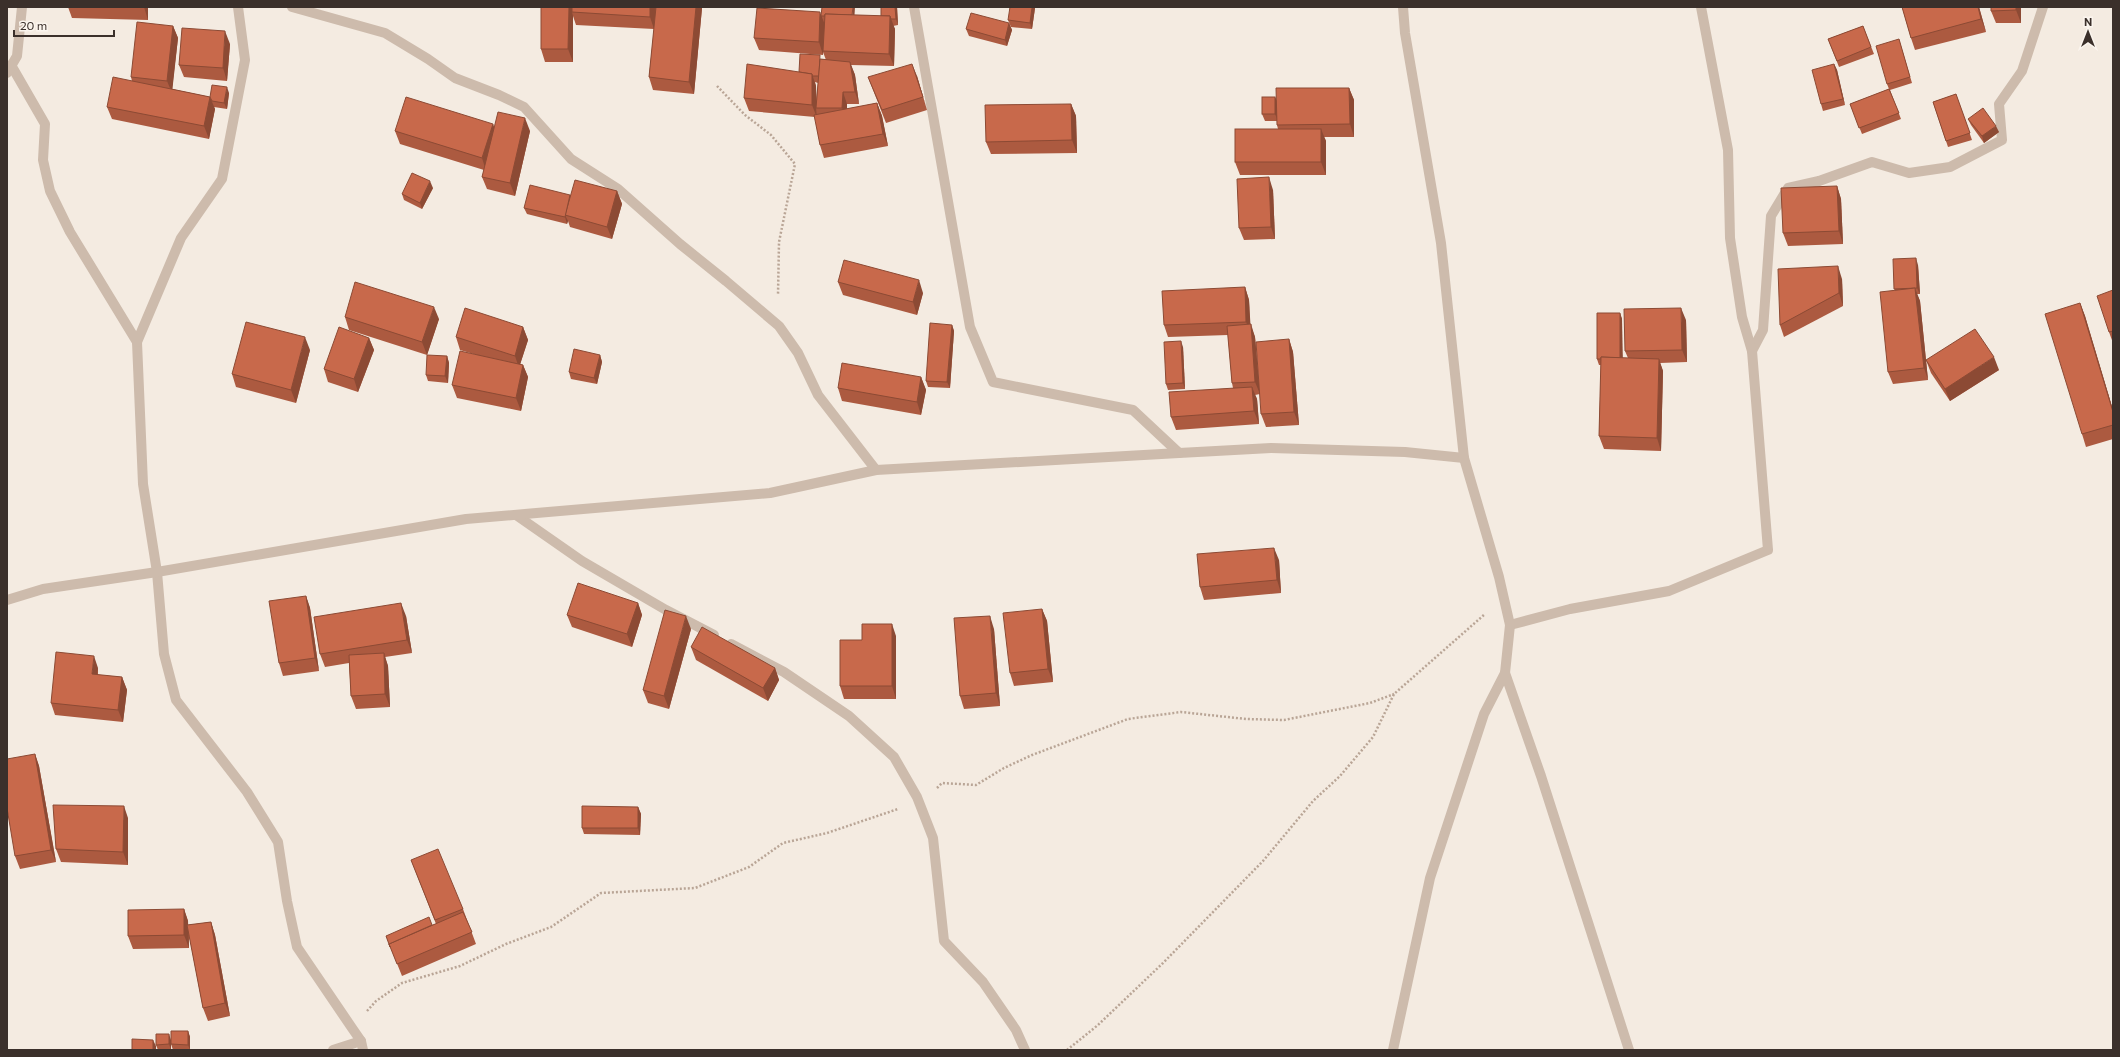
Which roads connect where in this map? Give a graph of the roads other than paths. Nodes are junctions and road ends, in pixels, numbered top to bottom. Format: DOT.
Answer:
graph roads {
  1 [pos="22,7"];
  2 [pos="238,7"];
  3 [pos="292,7"];
  4 [pos="914,7"];
  5 [pos="1403,7"];
  6 [pos="1701,7"];
  7 [pos="2043,7"];
  8 [pos="9,69"];
  9 [pos="137,342"];
  10 [pos="1752,351"];
  11 [pos="1179,453"];
  12 [pos="1464,458"];
  13 [pos="876,470"];
  14 [pos="516,515"];
  15 [pos="157,572"];
  16 [pos="7,600"];
  17 [pos="1510,625"];
  18 [pos="1505,673"];
  19 [pos="362,1046"];
  20 [pos="333,1050"];
  21 [pos="1025,1050"];
  22 [pos="1393,1050"];
  23 [pos="1629,1050"];
  1 -- 8 [label="street"];
  2 -- 9 [label="street"];
  3 -- 13 [label="street"];
  4 -- 11 [label="street"];
  5 -- 12 [label="street"];
  6 -- 10 [label="street"];
  7 -- 10 [label="street"];
  8 -- 9 [label="street"];
  9 -- 15 [label="street"];
  10 -- 17 [label="street"];
  11 -- 12 [label="street"];
  11 -- 13 [label="street"];
  12 -- 17 [label="street"];
  13 -- 14 [label="street"];
  14 -- 15 [label="street"];
  14 -- 21 [label="street"];
  15 -- 16 [label="street"];
  15 -- 19 [label="street"];
  17 -- 18 [label="street"];
  18 -- 22 [label="street"];
  18 -- 23 [label="street"];
  19 -- 20 [label="street"];
}
